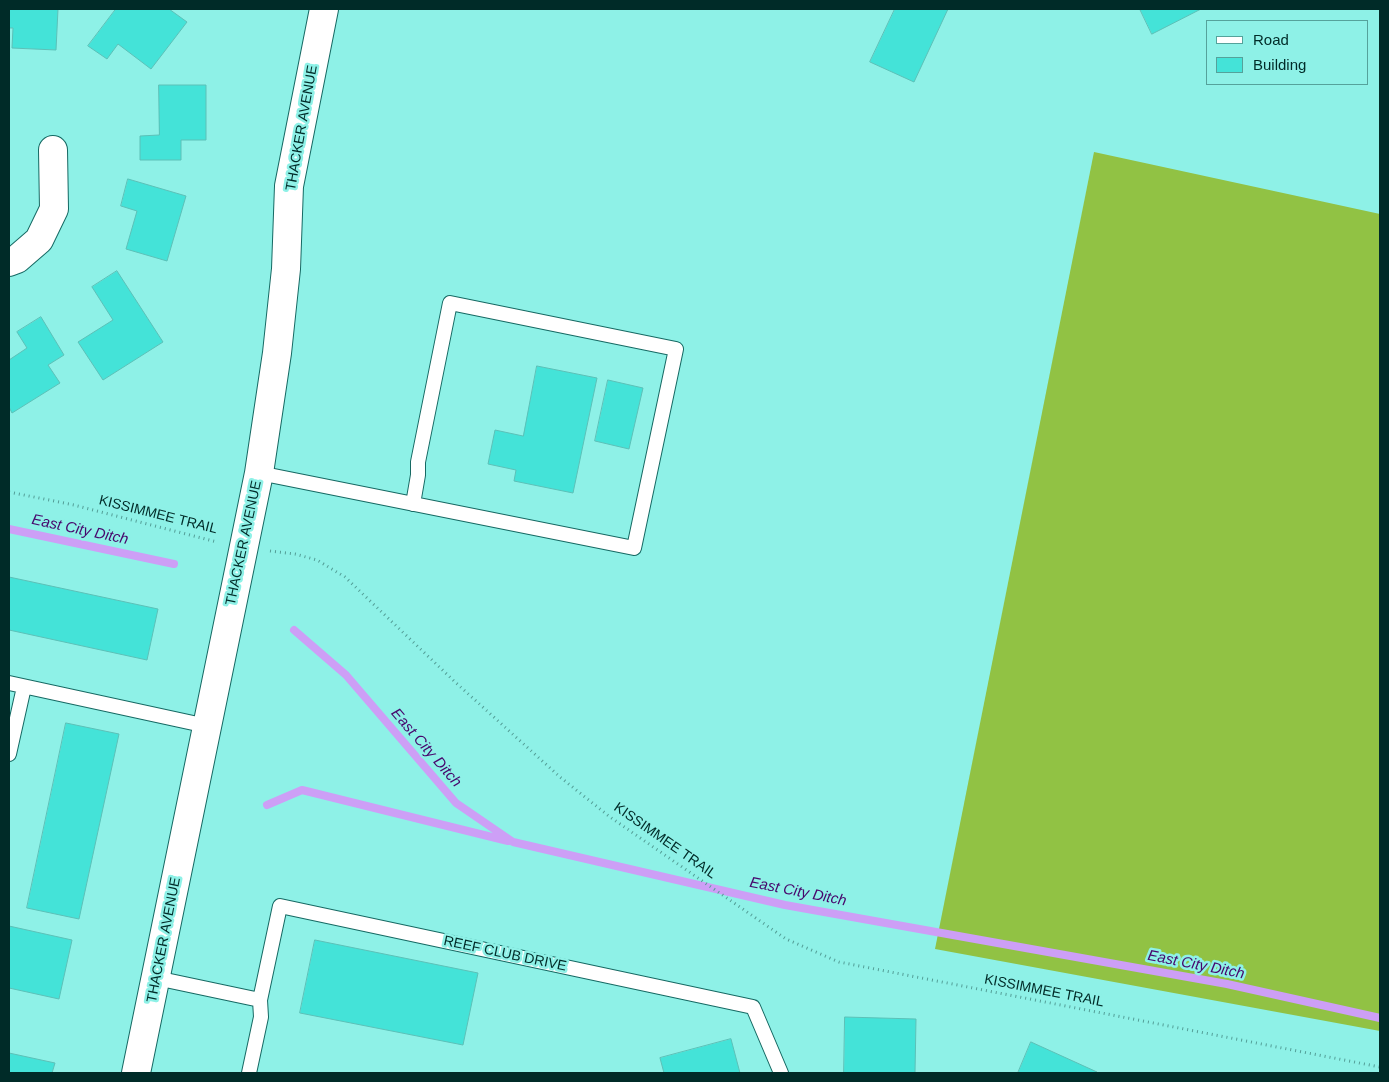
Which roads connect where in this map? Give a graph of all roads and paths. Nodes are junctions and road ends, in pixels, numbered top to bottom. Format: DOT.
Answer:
graph roads {
  1 [pos="324,9"];
  2 [pos="53,150"];
  3 [pos="9,262"];
  4 [pos="259,473"];
  5 [pos="9,492"];
  6 [pos="413,504"];
  7 [pos="244,546"];
  8 [pos="9,684"];
  9 [pos="24,687"];
  10 [pos="207,726"];
  11 [pos="9,754"];
  12 [pos="156,978"];
  13 [pos="260,1000"];
  14 [pos="1380,1067"];
  15 [pos="136,1073"];
  16 [pos="249,1073"];
  17 [pos="781,1073"];
  1 -- 4 [label="street, THACKER AVENUE"];
  2 -- 3 [label="street"];
  4 -- 6 [label="lane"];
  4 -- 7 [label="street, THACKER AVENUE"];
  5 -- 7 [label="path, KISSIMMEE TRAIL"];
  6 -- 6 [label="lane"];
  7 -- 10 [label="street, THACKER AVENUE"];
  7 -- 14 [label="path, KISSIMMEE TRAIL"];
  8 -- 9 [label="lane"];
  9 -- 10 [label="lane"];
  9 -- 11 [label="lane"];
  10 -- 12 [label="street, THACKER AVENUE"];
  12 -- 13 [label="lane"];
  12 -- 15 [label="street, THACKER AVENUE"];
  13 -- 16 [label="lane, REEF CLUB DRIVE"];
  13 -- 17 [label="lane, REEF CLUB DRIVE"];
}
